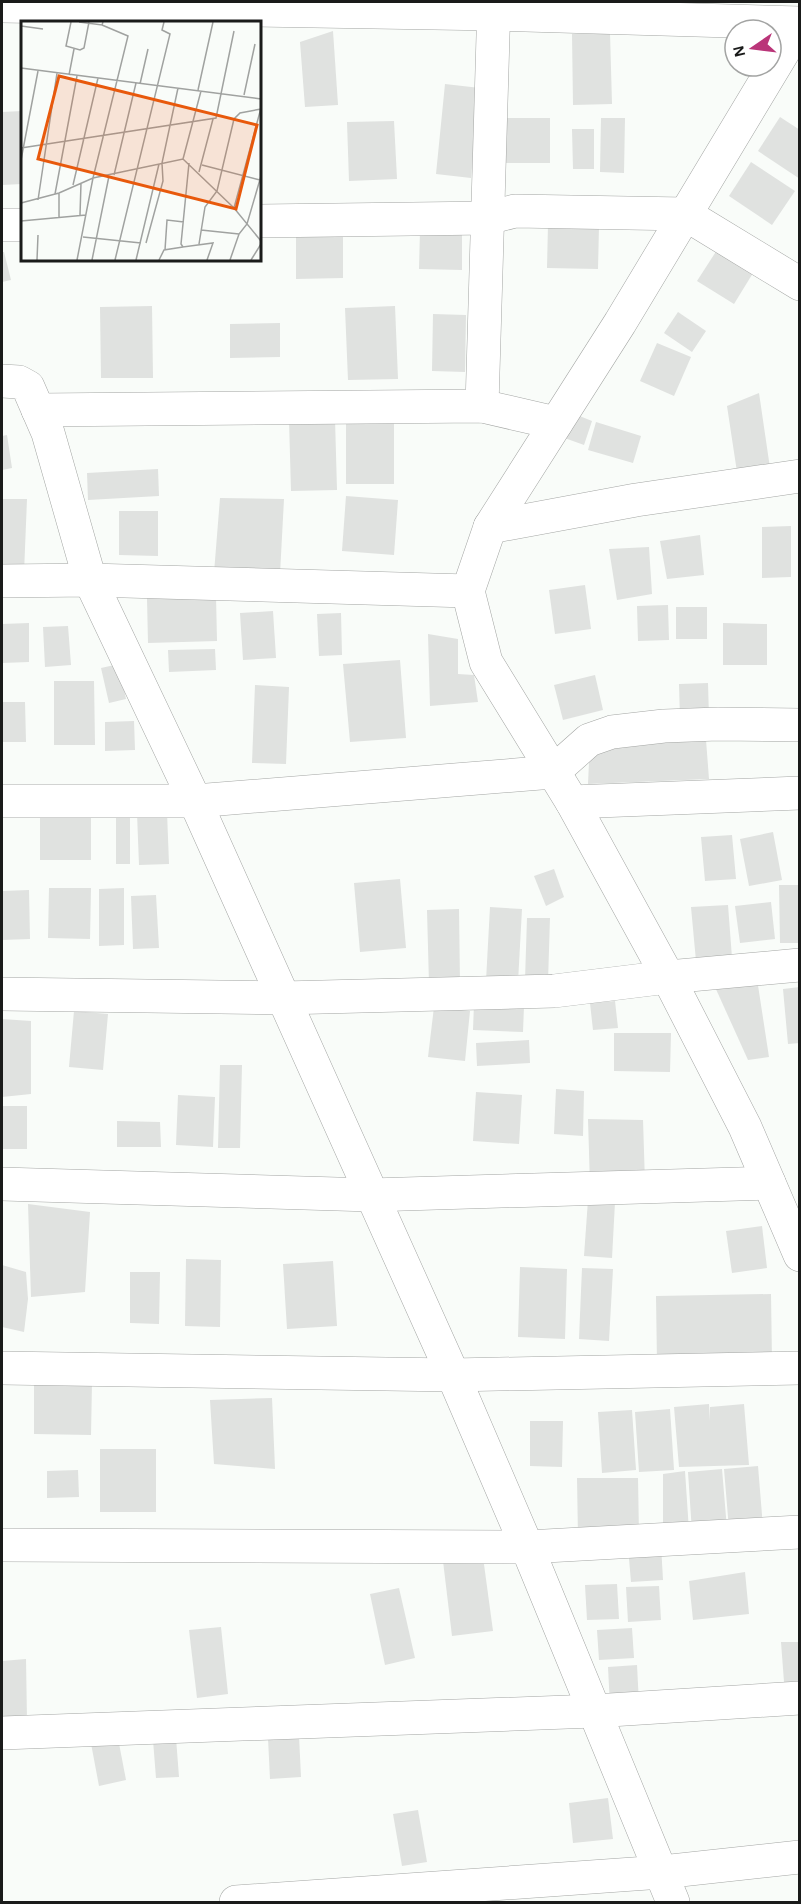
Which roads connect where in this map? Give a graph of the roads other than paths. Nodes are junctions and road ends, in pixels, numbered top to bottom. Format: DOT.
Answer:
graph roads {
  1 [pos="2,6"];
  2 [pos="494,8"];
  3 [pos="800,24"];
  4 [pos="685,214"];
  5 [pos="488,218"];
  6 [pos="261,221"];
  7 [pos="2,225"];
  8 [pos="21,225"];
  9 [pos="800,284"];
  10 [pos="2,381"];
  11 [pos="482,406"];
  12 [pos="38,410"];
  13 [pos="556,423"];
  14 [pos="800,476"];
  15 [pos="490,527"];
  16 [pos="90,580"];
  17 [pos="2,581"];
  18 [pos="468,591"];
  19 [pos="800,725"];
  20 [pos="553,772"];
  21 [pos="800,793"];
  22 [pos="2,801"];
  23 [pos="195,801"];
  24 [pos="572,802"];
  25 [pos="800,965"];
  26 [pos="668,977"];
  27 [pos="2,994"];
  28 [pos="283,998"];
  29 [pos="769,1183"];
  30 [pos="2,1184"];
  31 [pos="371,1195"];
  32 [pos="795,1235"];
  33 [pos="2,1368"];
  34 [pos="800,1368"];
  35 [pos="453,1375"];
  36 [pos="800,1532"];
  37 [pos="2,1545"];
  38 [pos="527,1546"];
  39 [pos="800,1698"];
  40 [pos="594,1711"];
  41 [pos="2,1733"];
  42 [pos="800,1857"];
  43 [pos="662,1872"];
  44 [pos="236,1902"];
  45 [pos="673,1902"];
  1 -- 2 [label="street"];
  2 -- 3 [label="street"];
  2 -- 5 [label="street"];
  3 -- 4 [label="street"];
  4 -- 5 [label="street"];
  4 -- 9 [label="street"];
  4 -- 13 [label="street"];
  5 -- 6 [label="street"];
  5 -- 11 [label="street"];
  7 -- 8 [label="street"];
  10 -- 12 [label="street"];
  11 -- 12 [label="street"];
  11 -- 13 [label="street"];
  12 -- 16 [label="street"];
  13 -- 15 [label="street"];
  14 -- 15 [label="street"];
  15 -- 18 [label="street"];
  16 -- 17 [label="street"];
  16 -- 18 [label="street"];
  16 -- 23 [label="street"];
  18 -- 20 [label="street"];
  19 -- 20 [label="street"];
  20 -- 23 [label="street"];
  20 -- 24 [label="street"];
  21 -- 24 [label="street"];
  22 -- 23 [label="street"];
  23 -- 28 [label="street"];
  24 -- 26 [label="street"];
  25 -- 26 [label="street"];
  26 -- 28 [label="street"];
  26 -- 29 [label="street"];
  27 -- 28 [label="street"];
  28 -- 31 [label="street"];
  29 -- 31 [label="street"];
  29 -- 32 [label="street"];
  30 -- 31 [label="street"];
  31 -- 35 [label="street"];
  33 -- 35 [label="street"];
  34 -- 35 [label="street"];
  35 -- 38 [label="street"];
  36 -- 38 [label="street"];
  37 -- 38 [label="street"];
  38 -- 40 [label="street"];
  39 -- 40 [label="street"];
  40 -- 41 [label="street"];
  40 -- 43 [label="street"];
  42 -- 43 [label="street"];
  43 -- 44 [label="street"];
  43 -- 45 [label="street"];
}
